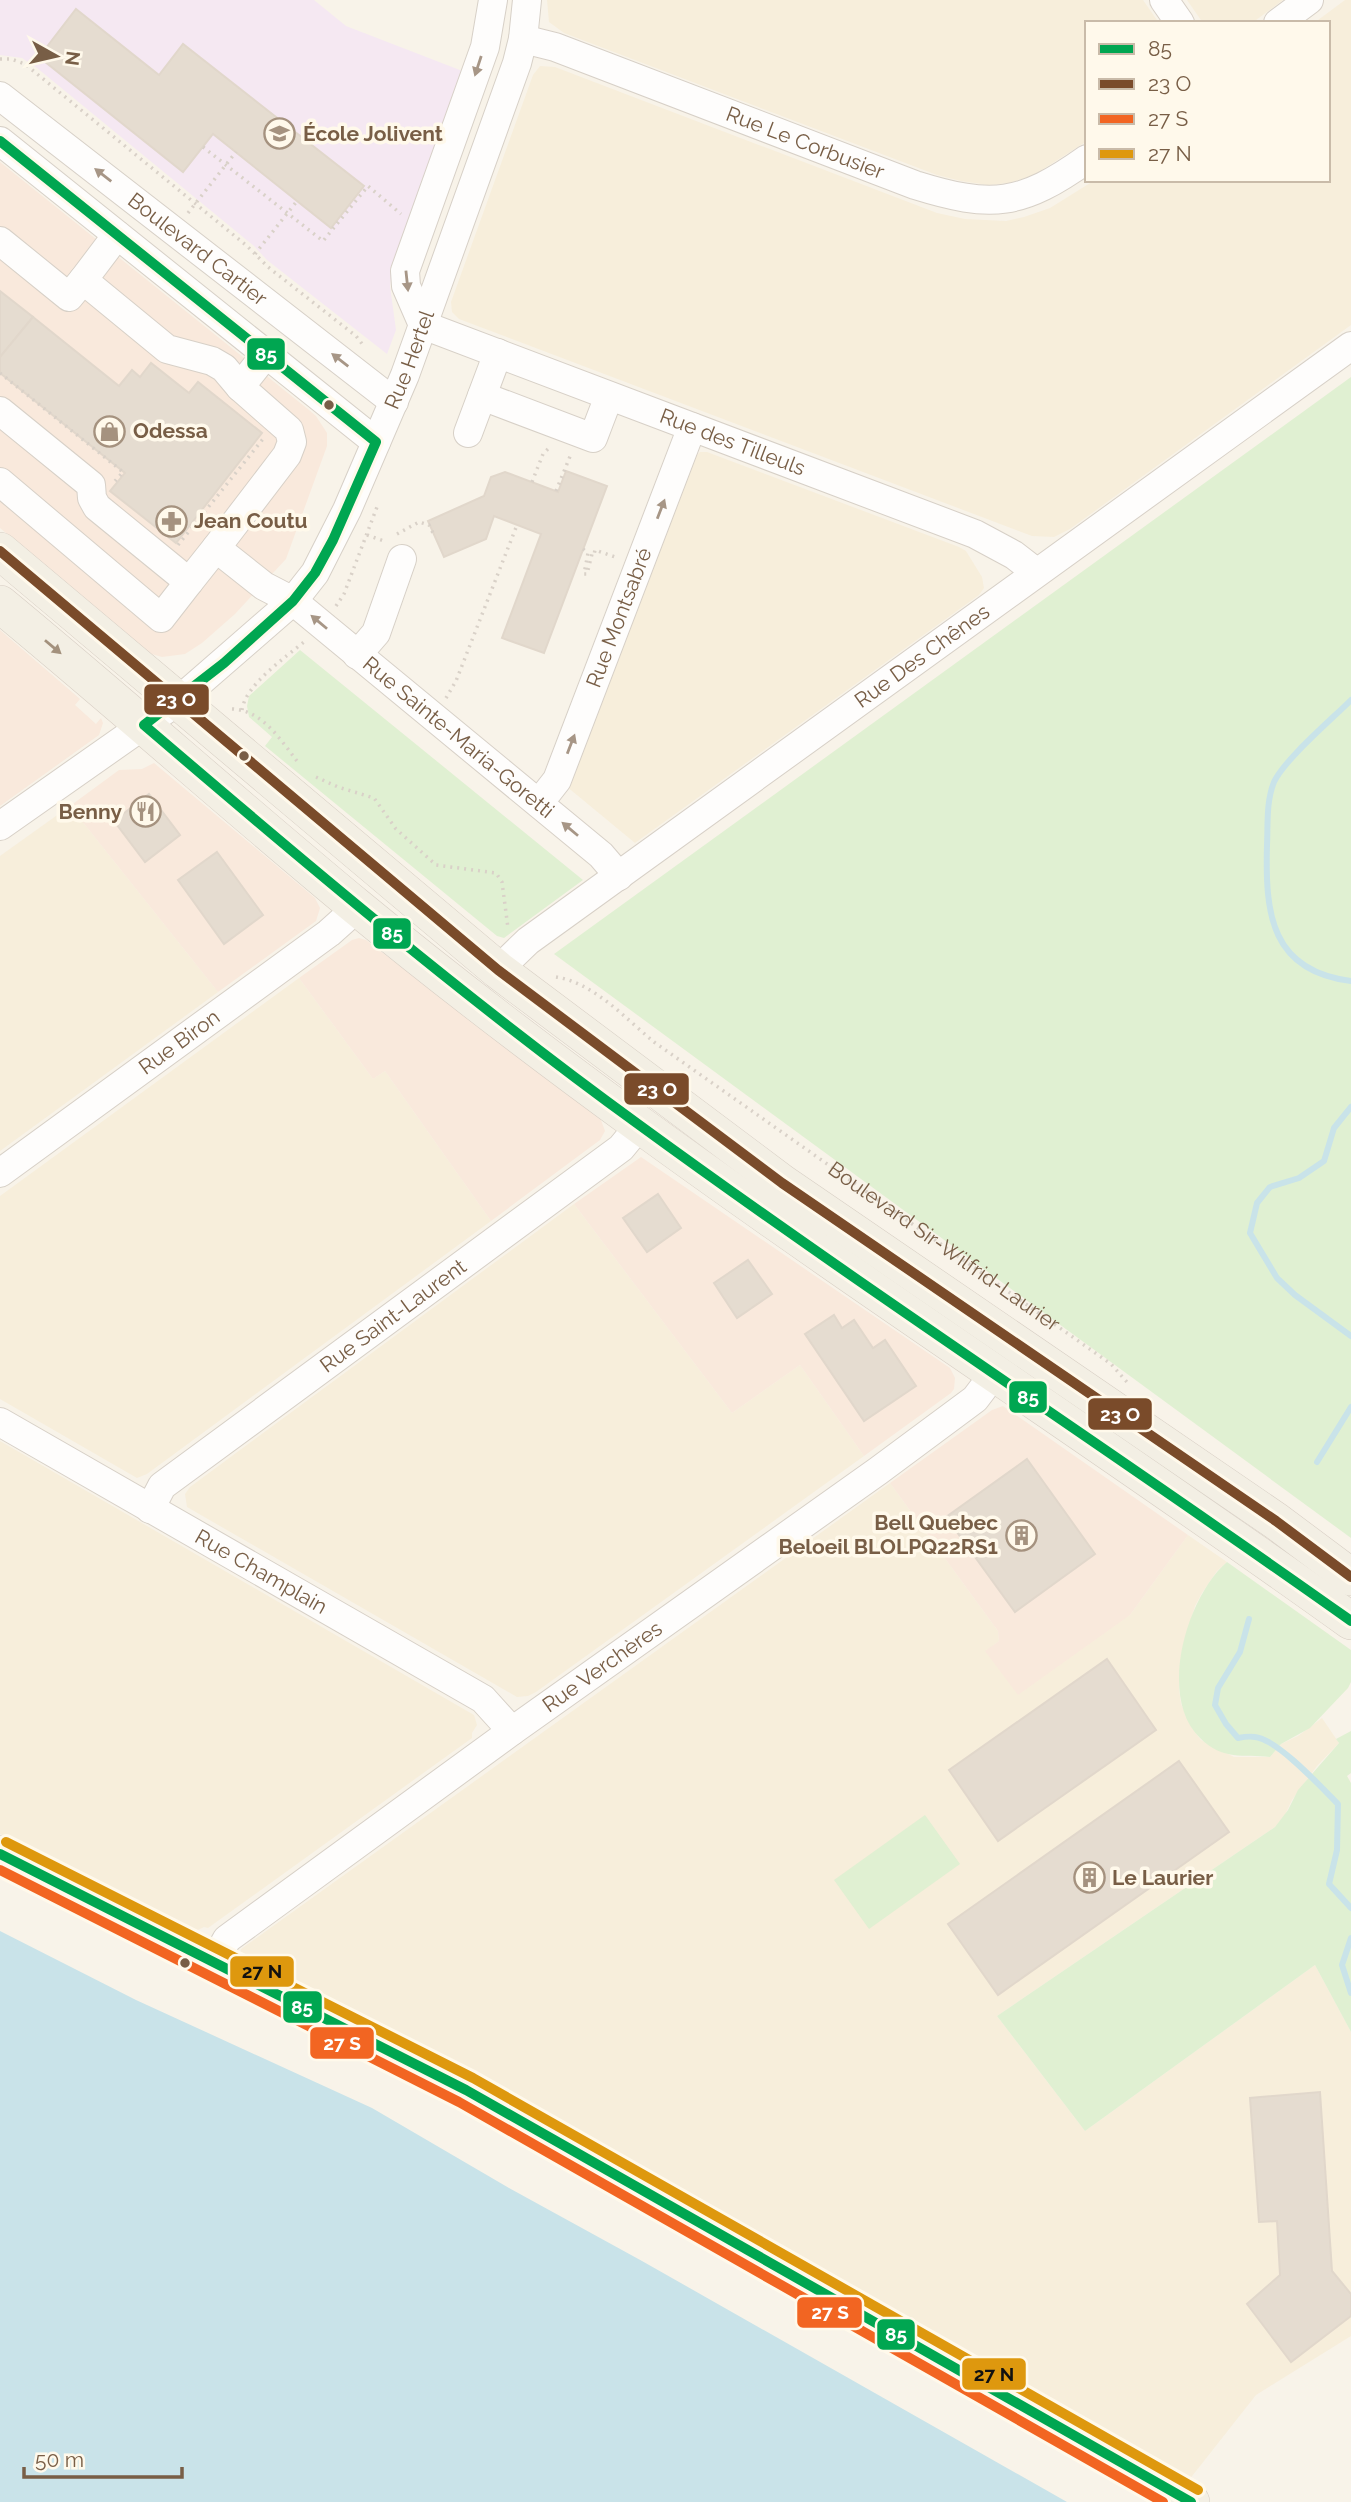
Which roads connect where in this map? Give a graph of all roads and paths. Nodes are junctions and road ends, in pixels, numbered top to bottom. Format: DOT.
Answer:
graph roads {
  1 [pos="493,0"];
  2 [pos="527,0"];
  3 [pos="1164,0"];
  4 [pos="1309,0"];
  5 [pos="1179,21"];
  6 [pos="1281,21"];
  7 [pos="523,39"];
  8 [pos="0,59"];
  9 [pos="0,96"];
  10 [pos="0,141"];
  11 [pos="203,147"];
  12 [pos="236,152"];
  13 [pos="1085,160"];
  14 [pos="226,165"];
  15 [pos="297,201"];
  16 [pos="196,204"];
  17 [pos="287,213"];
  18 [pos="406,218"];
  19 [pos="183,221"];
  20 [pos="117,235"];
  21 [pos="0,241"];
  22 [pos="255,254"];
  23 [pos="249,261"];
  24 [pos="83,280"];
  25 [pos="423,325"];
  26 [pos="1351,346"];
  27 [pos="498,353"];
  28 [pos="266,354"];
  29 [pos="0,373"];
  30 [pos="365,380"];
  31 [pos="240,387"];
  32 [pos="482,396"];
  33 [pos="609,396"];
  34 [pos="394,402"];
  35 [pos="0,411"];
  36 [pos="692,428"];
  37 [pos="468,433"];
  38 [pos="265,436"];
  39 [pos="376,442"];
  40 [pos="555,442"];
  41 [pos="574,445"];
  42 [pos="0,482"];
  43 [pos="115,482"];
  44 [pos="533,482"];
  45 [pos="556,491"];
  46 [pos="517,525"];
  47 [pos="367,535"];
  48 [pos="434,535"];
  49 [pos="170,542"];
  50 [pos="216,548"];
  51 [pos="583,549"];
  52 [pos="0,551"];
  53 [pos="607,554"];
  54 [pos="402,559"];
  55 [pos="1036,572"];
  56 [pos="351,575"];
  57 [pos="189,582"];
  58 [pos="293,601"];
  59 [pos="0,604"];
  60 [pos="329,615"];
  61 [pos="312,635"];
  62 [pos="357,655"];
  63 [pos="178,701"];
  64 [pos="444,701"];
  65 [pos="230,709"];
  66 [pos="242,710"];
  67 [pos="144,725"];
  68 [pos="299,764"];
  69 [pos="316,777"];
  70 [pos="539,803"];
  71 [pos="0,826"];
  72 [pos="619,876"];
  73 [pos="358,907"];
  74 [pos="503,953"];
  75 [pos="548,973"];
  76 [pos="640,1125"];
  77 [pos="0,1173"];
  78 [pos="994,1374"];
  79 [pos="1129,1384"];
  80 [pos="0,1422"];
  81 [pos="150,1509"];
  82 [pos="1351,1577"];
  83 [pos="1351,1621"];
  84 [pos="512,1731"];
  85 [pos="0,1854"];
  86 [pos="214,1962"];
  87 [pos="1191,2502"];
  1 -- 25 [label="street, one-way"];
  2 -- 7 [label="street, Rue Hertel"];
  3 -- 5 [label="street"];
  4 -- 6 [label="street"];
  7 -- 13 [label="street, Rue Le Corbusier"];
  7 -- 25 [label="street, Rue Hertel"];
  8 -- 16 [label="path"];
  30 -- 9 [label="street, Boulevard Cartier, one-way"];
  10 -- 20 [label="street, Boulevard Cartier"];
  11 -- 14 [label="path"];
  12 -- 14 [label="path"];
  14 -- 16 [label="path"];
  14 -- 17 [label="path"];
  15 -- 17 [label="path"];
  16 -- 19 [label="path"];
  16 -- 22 [label="path"];
  17 -- 18 [label="path"];
  17 -- 22 [label="path"];
  20 -- 24 [label="street"];
  20 -- 28 [label="street, Boulevard Cartier"];
  21 -- 24 [label="street"];
  22 -- 23 [label="path"];
  22 -- 30 [label="path"];
  24 -- 31 [label="street"];
  25 -- 27 [label="street, Rue des Tilleuls"];
  25 -- 34 [label="street, Rue Hertel"];
  26 -- 55 [label="street, Rue Des Chênes"];
  27 -- 32 [label="street"];
  27 -- 33 [label="street, Rue des Tilleuls"];
  28 -- 31 [label="street"];
  28 -- 39 [label="street, Boulevard Cartier"];
  29 -- 43 [label="path"];
  30 -- 34 [label="street, Boulevard Cartier"];
  31 -- 50 [label="street"];
  32 -- 33 [label="street"];
  32 -- 37 [label="street"];
  33 -- 36 [label="street, Rue des Tilleuls"];
  34 -- 39 [label="street, Rue Hertel"];
  35 -- 57 [label="street"];
  36 -- 55 [label="street, Rue des Tilleuls"];
  70 -- 36 [label="street, Rue Montsabré, one-way"];
  38 -- 49 [label="path"];
  39 -- 58 [label="street, Rue Hertel"];
  40 -- 44 [label="path"];
  41 -- 45 [label="path"];
  42 -- 57 [label="street"];
  46 -- 64 [label="path"];
  47 -- 48 [label="path"];
  50 -- 57 [label="street"];
  50 -- 58 [label="street, Rue Sainte-Maria-Goretti"];
  51 -- 53 [label="path"];
  52 -- 63 [label="main road, Boulevard Sir-Wilfrid-Laurier"];
  54 -- 62 [label="street"];
  55 -- 72 [label="street, Rue Des Chênes"];
  56 -- 60 [label="path"];
  62 -- 58 [label="street, Rue Sainte-Maria-Goretti, one-way"];
  58 -- 63 [label="street, Rue Hertel"];
  59 -- 67 [label="main road, one-way"];
  61 -- 66 [label="path"];
  62 -- 70 [label="street, Rue Sainte-Maria-Goretti"];
  63 -- 67 [label="street, Rue Hertel"];
  63 -- 74 [label="main road, Boulevard Sir-Wilfrid-Laurier"];
  65 -- 66 [label="path"];
  66 -- 68 [label="path"];
  67 -- 71 [label="street, Rue Hertel"];
  67 -- 73 [label="main road"];
  69 -- 74 [label="path"];
  72 -- 70 [label="street, Rue Sainte-Maria-Goretti, one-way"];
  72 -- 74 [label="street, Rue Des Chênes"];
  73 -- 76 [label="main road"];
  73 -- 77 [label="street, Rue Biron"];
  74 -- 82 [label="main road, Boulevard Sir-Wilfrid-Laurier"];
  75 -- 79 [label="path, Boulevard Sir-Wilfrid-Laurier"];
  76 -- 78 [label="main road"];
  76 -- 81 [label="street, Rue Saint-Laurent"];
  78 -- 83 [label="main road"];
  78 -- 84 [label="street, Rue Verchères"];
  80 -- 81 [label="street, Rue Champlain"];
  81 -- 84 [label="street, Rue Champlain"];
  84 -- 86 [label="street, Rue Verchères"];
  85 -- 86 [label="main road"];
  86 -- 87 [label="main road"];
}
